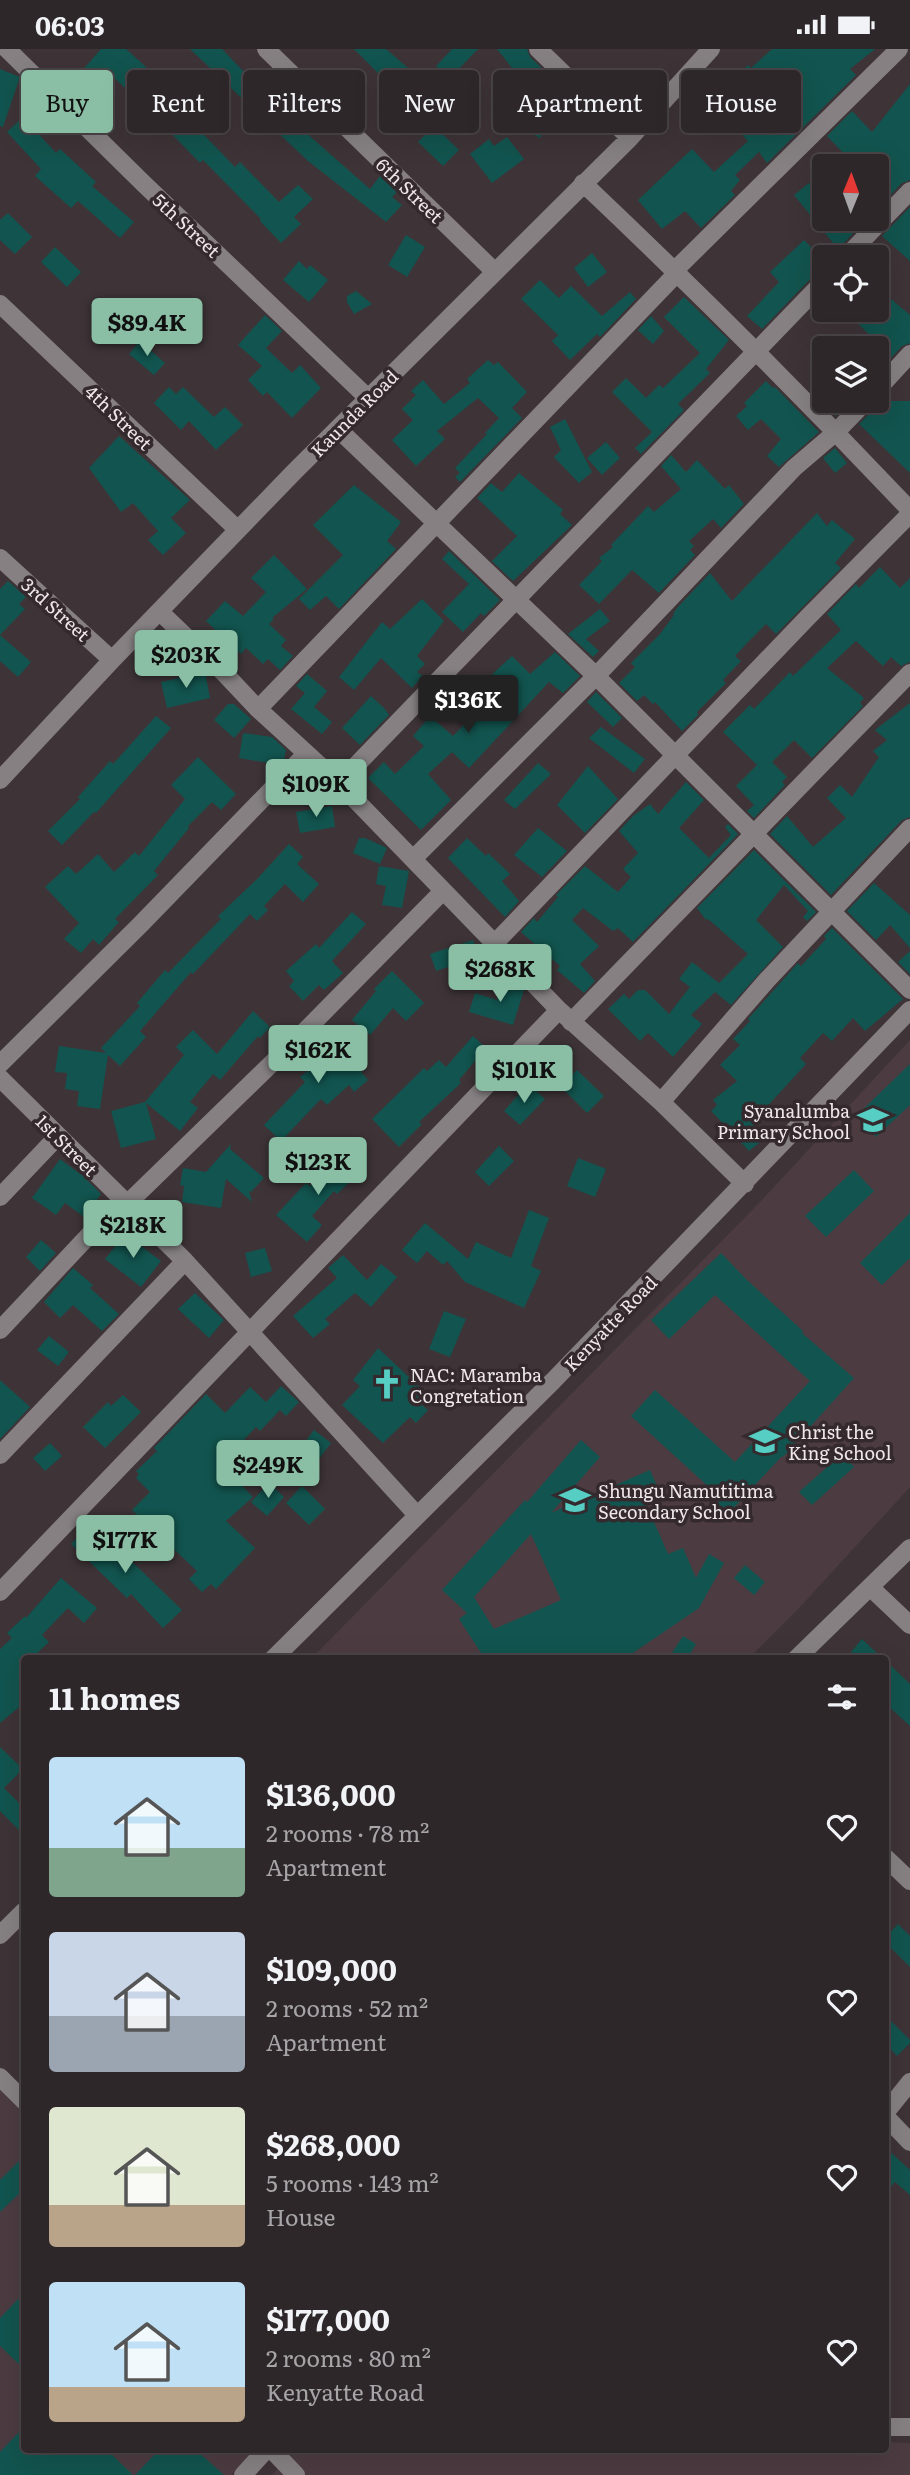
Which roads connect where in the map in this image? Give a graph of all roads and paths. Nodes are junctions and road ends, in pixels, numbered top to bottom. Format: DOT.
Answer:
graph roads {
  1 [pos="7,49"];
  2 [pos="266,49"];
  3 [pos="538,49"];
  4 [pos="711,49"];
  5 [pos="899,49"];
  6 [pos="630,138"];
  7 [pos="583,183"];
  8 [pos="910,191"];
  9 [pos="858,245"];
  10 [pos="494,271"];
  11 [pos="677,271"];
  12 [pos="812,294"];
  13 [pos="0,304"];
  14 [pos="756,354"];
  15 [pos="910,354"];
  16 [pos="889,377"];
  17 [pos="369,398"];
  18 [pos="854,413"];
  19 [pos="338,429"];
  20 [pos="836,432"];
  21 [pos="910,512"];
  22 [pos="436,523"];
  23 [pos="238,530"];
  24 [pos="0,558"];
  25 [pos="516,600"];
  26 [pos="160,611"];
  27 [pos="112,660"];
  28 [pos="910,673"];
  29 [pos="596,676"];
  30 [pos="258,709"];
  31 [pos="306,754"];
  32 [pos="675,757"];
  33 [pos="0,780"];
  34 [pos="339,783"];
  35 [pos="910,828"];
  36 [pos="753,835"];
  37 [pos="413,859"];
  38 [pos="443,891"];
  39 [pos="832,911"];
  40 [pos="495,943"];
  41 [pos="910,990"];
  42 [pos="910,1010"];
  43 [pos="565,1016"];
  44 [pos="0,1064"];
  45 [pos="0,1078"];
  46 [pos="661,1102"];
  47 [pos="58,1136"];
  48 [pos="745,1184"];
  49 [pos="0,1197"];
  50 [pos="124,1202"];
  51 [pos="185,1261"];
  52 [pos="0,1330"];
  53 [pos="251,1333"];
  54 [pos="0,1455"];
  55 [pos="417,1515"];
  56 [pos="910,1548"];
  57 [pos="871,1588"];
  58 [pos="0,1593"];
  59 [pos="910,1625"];
  60 [pos="278,1655"];
  61 [pos="800,1655"];
  62 [pos="889,1861"];
  63 [pos="910,1881"];
  64 [pos="21,1914"];
  65 [pos="0,1935"];
  66 [pos="0,2077"];
  67 [pos="910,2082"];
  68 [pos="21,2098"];
  69 [pos="889,2108"];
  70 [pos="889,2120"];
  71 [pos="910,2142"];
  72 [pos="889,2427"];
  73 [pos="910,2427"];
  74 [pos="263,2453"];
  75 [pos="275,2453"];
  76 [pos="243,2475"];
  77 [pos="296,2475"];
  1 -- 17 [label="street, 5th Street"];
  2 -- 10 [label="street, 6th Street"];
  3 -- 6 [label="street"];
  4 -- 6 [label="street, Kaunda Road"];
  5 -- 11 [label="street"];
  6 -- 7 [label="street, Kaunda Road"];
  7 -- 10 [label="street, Kaunda Road"];
  7 -- 11 [label="street"];
  8 -- 9 [label="street"];
  10 -- 17 [label="street, Kaunda Road"];
  11 -- 14 [label="street"];
  11 -- 22 [label="street"];
  12 -- 14 [label="street"];
  13 -- 23 [label="street, 4th Street"];
  14 -- 20 [label="street"];
  14 -- 25 [label="street"];
  15 -- 16 [label="street"];
  17 -- 19 [label="street, Kaunda Road"];
  18 -- 20 [label="street"];
  19 -- 22 [label="street"];
  19 -- 23 [label="street, Kaunda Road"];
  20 -- 21 [label="street"];
  20 -- 29 [label="street"];
  21 -- 32 [label="street"];
  22 -- 25 [label="street"];
  22 -- 30 [label="street"];
  23 -- 26 [label="street, Kaunda Road"];
  24 -- 27 [label="street, 3rd Street"];
  25 -- 29 [label="street"];
  25 -- 34 [label="street"];
  26 -- 27 [label="street, Kaunda Road"];
  26 -- 30 [label="street"];
  27 -- 33 [label="street, Kaunda Road"];
  28 -- 36 [label="street"];
  29 -- 32 [label="street"];
  29 -- 37 [label="street"];
  30 -- 31 [label="street"];
  31 -- 34 [label="street"];
  31 -- 44 [label="street"];
  32 -- 36 [label="street"];
  32 -- 40 [label="street"];
  34 -- 37 [label="street"];
  35 -- 39 [label="street"];
  36 -- 39 [label="street"];
  36 -- 43 [label="street"];
  37 -- 38 [label="street"];
  38 -- 40 [label="street"];
  38 -- 50 [label="street"];
  39 -- 41 [label="street"];
  39 -- 46 [label="street"];
  40 -- 43 [label="street"];
  42 -- 48 [label="street, Kenyatte Road"];
  43 -- 46 [label="street"];
  43 -- 53 [label="street"];
  45 -- 47 [label="street, 1st Street"];
  46 -- 48 [label="street"];
  47 -- 49 [label="street"];
  47 -- 50 [label="street, 1st Street"];
  48 -- 55 [label="street, Kenyatte Road"];
  50 -- 51 [label="street, 1st Street"];
  50 -- 52 [label="street"];
  51 -- 53 [label="street, 1st Street"];
  51 -- 54 [label="street"];
  53 -- 55 [label="street, 1st Street"];
  53 -- 58 [label="street"];
  55 -- 60 [label="street, Kenyatte Road"];
  56 -- 57 [label="street"];
  57 -- 59 [label="street"];
  57 -- 61 [label="street"];
  62 -- 63 [label="street"];
  64 -- 65 [label="street"];
  66 -- 68 [label="street"];
  67 -- 69 [label="street"];
  70 -- 71 [label="street"];
  72 -- 73 [label="street"];
  74 -- 76 [label="street"];
  75 -- 77 [label="street"];
}
